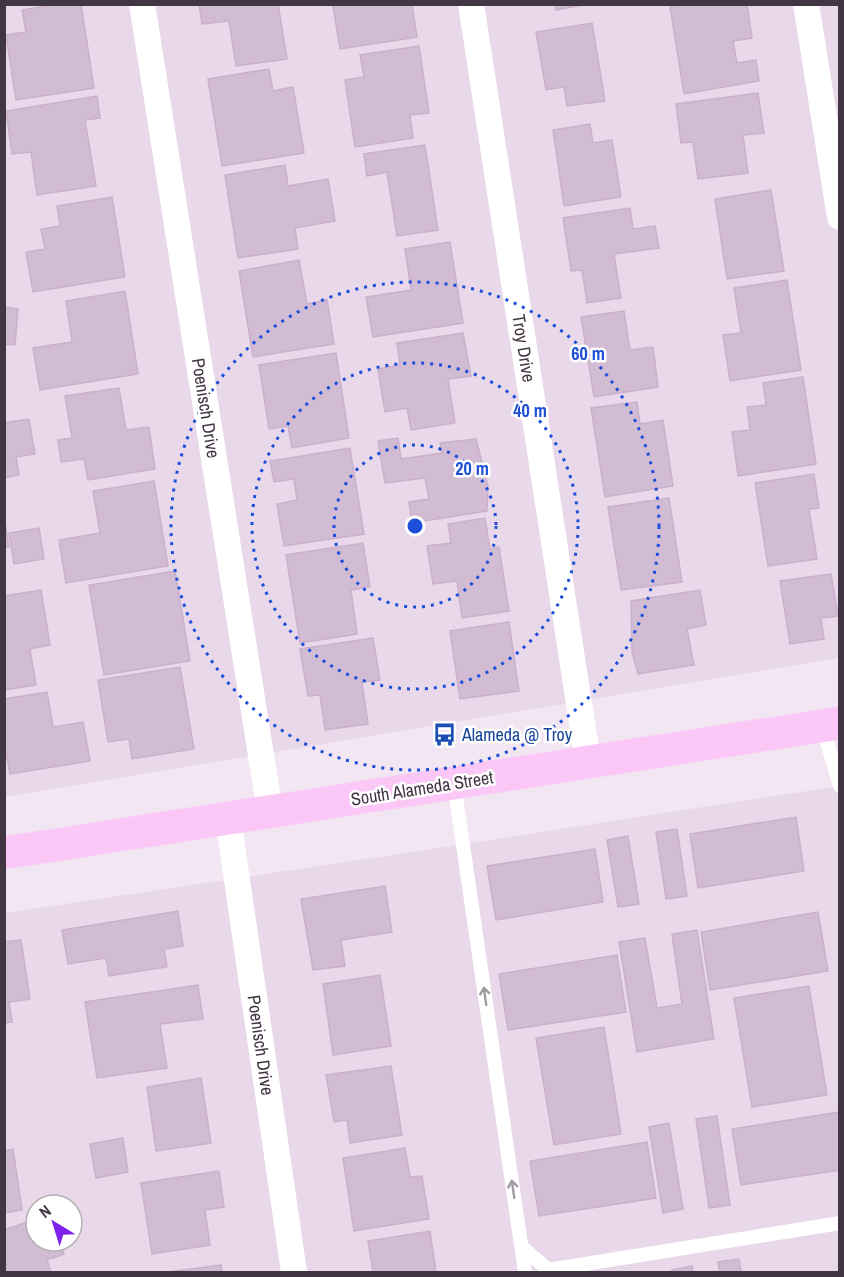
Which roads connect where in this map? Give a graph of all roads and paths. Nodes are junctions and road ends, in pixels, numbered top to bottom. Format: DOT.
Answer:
graph roads {
  1 [pos="142,4"];
  2 [pos="471,4"];
  3 [pos="806,4"];
  4 [pos="840,217"];
  5 [pos="831,724"];
  6 [pos="588,762"];
  7 [pos="454,783"];
  8 [pos="840,786"];
  9 [pos="270,812"];
  10 [pos="228,818"];
  11 [pos="4,853"];
  12 [pos="840,1223"];
  13 [pos="521,1246"];
  14 [pos="294,1272"];
  15 [pos="525,1272"];
  1 -- 9 [label="street, Poenisch Drive"];
  2 -- 6 [label="street, Troy Drive"];
  3 -- 4 [label="street"];
  5 -- 6 [label="main road, South Alameda Street"];
  5 -- 8 [label="lane"];
  6 -- 7 [label="main road, South Alameda Street"];
  7 -- 9 [label="main road, South Alameda Street"];
  13 -- 7 [label="lane, one-way"];
  9 -- 10 [label="main road, South Alameda Street"];
  10 -- 11 [label="main road, South Alameda Street"];
  10 -- 14 [label="street, Poenisch Drive"];
  12 -- 13 [label="lane"];
  13 -- 15 [label="lane"];
}
